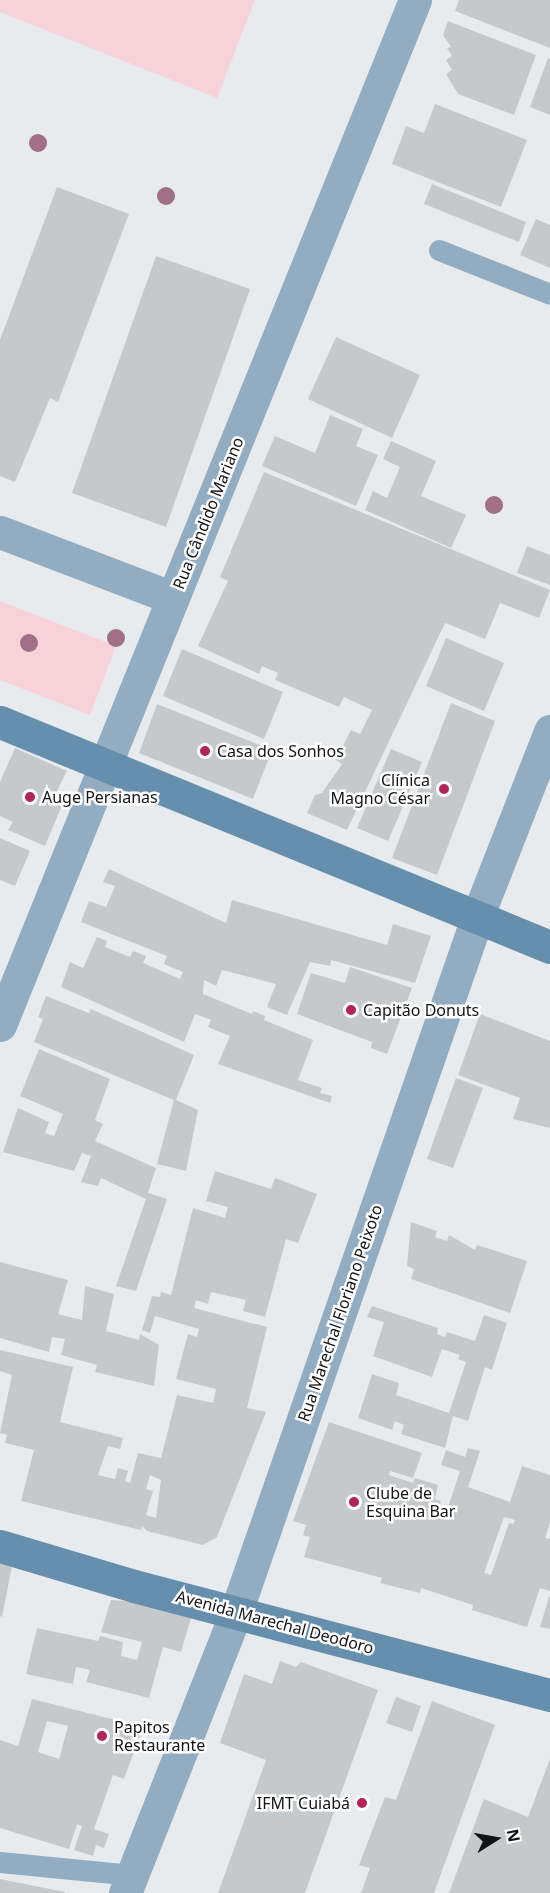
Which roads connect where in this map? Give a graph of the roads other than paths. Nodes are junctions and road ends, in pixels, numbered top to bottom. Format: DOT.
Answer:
graph roads {
  1 [pos="415,0"];
  2 [pos="439,250"];
  3 [pos="550,294"];
  4 [pos="0,532"];
  5 [pos="173,598"];
  6 [pos="0,722"];
  7 [pos="550,731"];
  8 [pos="107,765"];
  9 [pos="478,915"];
  10 [pos="550,947"];
  11 [pos="0,1025"];
  12 [pos="0,1546"];
  13 [pos="236,1612"];
  14 [pos="550,1695"];
  15 [pos="0,1862"];
  16 [pos="128,1884"];
  1 -- 5 [label="street, Rua Cândido Mariano"];
  2 -- 3 [label="lane"];
  4 -- 5 [label="street"];
  5 -- 8 [label="street, Rua Cândido Mariano"];
  6 -- 8 [label="main road"];
  7 -- 9 [label="street, Rua Marechal Floriano Peixoto"];
  8 -- 9 [label="main road"];
  8 -- 11 [label="street, Rua Cândido Mariano"];
  9 -- 10 [label="main road"];
  9 -- 13 [label="street, Rua Marechal Floriano Peixoto"];
  12 -- 13 [label="main road, Avenida Marechal Deodoro"];
  13 -- 14 [label="main road, Avenida Marechal Deodoro"];
  13 -- 16 [label="street, Rua Marechal Floriano Peixoto"];
  15 -- 16 [label="lane"];
}
